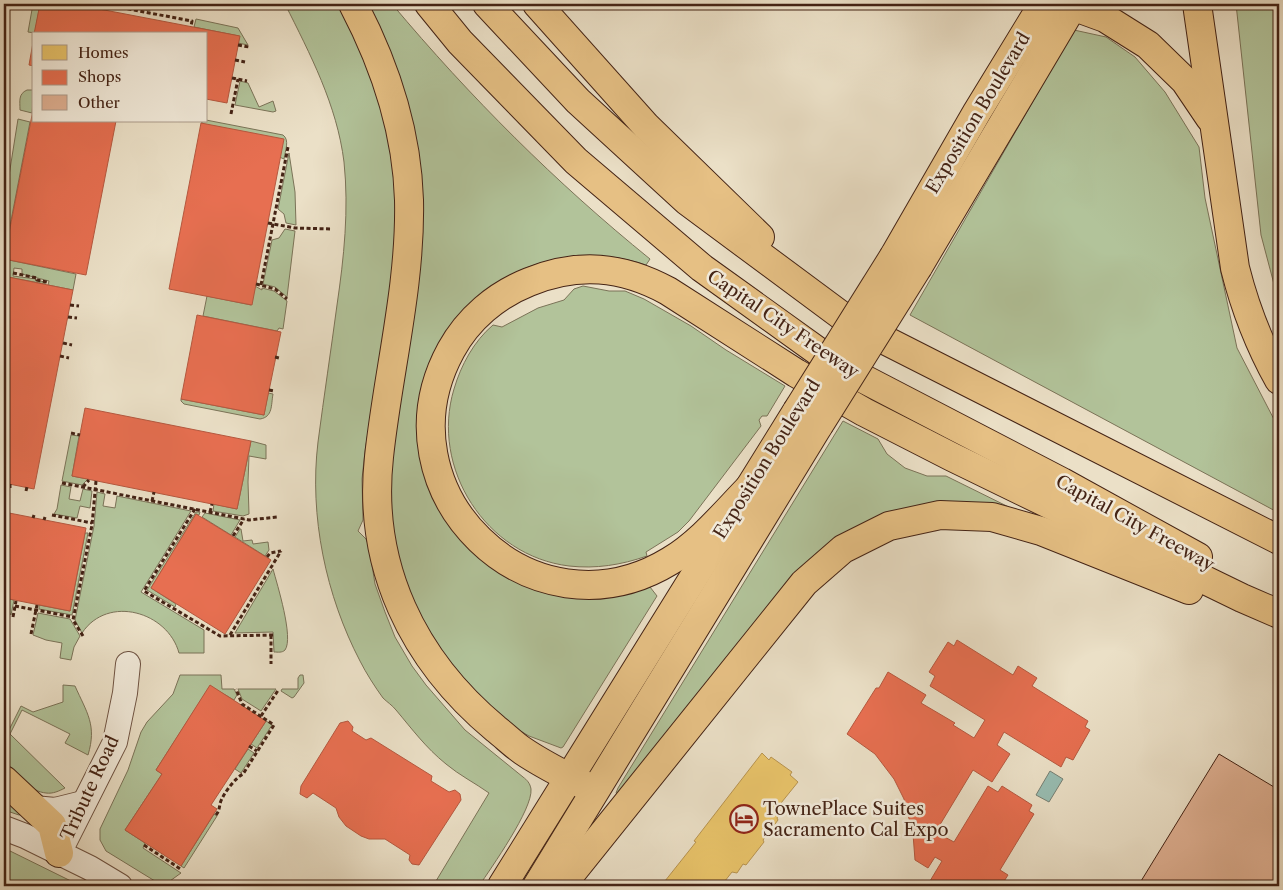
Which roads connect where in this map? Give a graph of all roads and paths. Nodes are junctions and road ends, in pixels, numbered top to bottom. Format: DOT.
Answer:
graph roads {
  1 [pos="102,4"];
  2 [pos="109,4"];
  3 [pos="353,4"];
  4 [pos="429,4"];
  5 [pos="487,4"];
  6 [pos="537,4"];
  7 [pos="1197,4"];
  8 [pos="1073,5"];
  9 [pos="1040,9"];
  10 [pos="132,10"];
  11 [pos="132,15"];
  12 [pos="191,26"];
  13 [pos="238,45"];
  14 [pos="249,47"];
  15 [pos="235,60"];
  16 [pos="245,62"];
  17 [pos="232,78"];
  18 [pos="238,79"];
  19 [pos="247,81"];
  20 [pos="228,94"];
  21 [pos="234,95"];
  22 [pos="231,114"];
  23 [pos="1213,124"];
  24 [pos="288,147"];
  25 [pos="280,160"];
  26 [pos="285,161"];
  27 [pos="268,223"];
  28 [pos="273,224"];
  29 [pos="332,229"];
  30 [pos="906,262"];
  31 [pos="13,273"];
  32 [pos="47,284"];
  33 [pos="256,284"];
  34 [pos="261,285"];
  35 [pos="287,299"];
  36 [pos="70,305"];
  37 [pos="79,306"];
  38 [pos="842,316"];
  39 [pos="68,317"];
  40 [pos="77,318"];
  41 [pos="63,343"];
  42 [pos="72,345"];
  43 [pos="60,356"];
  44 [pos="69,358"];
  45 [pos="1279,380"];
  46 [pos="269,390"];
  47 [pos="274,391"];
  48 [pos="808,418"];
  49 [pos="71,433"];
  50 [pos="80,435"];
  51 [pos="89,480"];
  52 [pos="96,481"];
  53 [pos="62,483"];
  54 [pos="753,484"];
  55 [pos="82,487"];
  56 [pos="94,489"];
  57 [pos="154,492"];
  58 [pos="152,501"];
  59 [pos="212,504"];
  60 [pos="194,509"];
  61 [pos="204,511"];
  62 [pos="210,512"];
  63 [pos="200,516"];
  64 [pos="277,517"];
  65 [pos="244,519"];
  66 [pos="82,521"];
  67 [pos="54,522"];
  68 [pos="92,523"];
  69 [pos="81,527"];
  70 [pos="233,536"];
  71 [pos="1279,540"];
  72 [pos="267,558"];
  73 [pos="16,600"];
  74 [pos="1279,602"];
  75 [pos="37,605"];
  76 [pos="178,605"];
  77 [pos="15,606"];
  78 [pos="36,610"];
  79 [pos="175,610"];
  80 [pos="1279,614"];
  81 [pos="13,617"];
  82 [pos="73,618"];
  83 [pos="198,618"];
  84 [pos="195,622"];
  85 [pos="1279,627"];
  86 [pos="31,634"];
  87 [pos="82,636"];
  88 [pos="230,636"];
  89 [pos="128,664"];
  90 [pos="271,664"];
  91 [pos="236,689"];
  92 [pos="279,689"];
  93 [pos="261,716"];
  94 [pos="249,746"];
  95 [pos="257,751"];
  96 [pos="570,778"];
  97 [pos="4,780"];
  98 [pos="594,790"];
  99 [pos="83,803"];
  100 [pos="34,808"];
  101 [pos="216,815"];
  102 [pos="4,828"];
  103 [pos="144,845"];
  104 [pos="59,853"];
  105 [pos="182,870"];
  106 [pos="94,880"];
  107 [pos="120,886"];
  108 [pos="502,886"];
  109 [pos="536,886"];
  110 [pos="561,886"];
  1 -- 2 [label="path"];
  2 -- 10 [label="path"];
  3 -- 96 [label="main road"];
  4 -- 74 [label="main road, Capital City Freeway"];
  5 -- 38 [label="main road"];
  6 -- 38 [label="main road"];
  7 -- 23 [label="main road"];
  8 -- 9 [label="main road"];
  8 -- 23 [label="main road"];
  8 -- 30 [label="main road, Exposition Boulevard"];
  9 -- 30 [label="main road, Exposition Boulevard"];
  10 -- 11 [label="path"];
  10 -- 12 [label="path"];
  13 -- 14 [label="path"];
  15 -- 16 [label="path"];
  17 -- 18 [label="path"];
  18 -- 19 [label="path"];
  18 -- 21 [label="path"];
  20 -- 21 [label="path"];
  21 -- 22 [label="path"];
  23 -- 45 [label="main road"];
  24 -- 26 [label="path"];
  25 -- 26 [label="path"];
  26 -- 28 [label="path"];
  27 -- 28 [label="path"];
  28 -- 29 [label="path"];
  28 -- 34 [label="path"];
  30 -- 48 [label="main road, Exposition Boulevard, bridge"];
  31 -- 32 [label="path"];
  33 -- 34 [label="path"];
  34 -- 35 [label="path"];
  36 -- 37 [label="path"];
  38 -- 71 [label="main road"];
  39 -- 40 [label="path"];
  41 -- 42 [label="path"];
  43 -- 44 [label="path"];
  46 -- 47 [label="path"];
  48 -- 54 [label="main road, Exposition Boulevard"];
  48 -- 98 [label="main road, Exposition Boulevard"];
  49 -- 50 [label="path"];
  51 -- 55 [label="path"];
  52 -- 56 [label="path"];
  53 -- 55 [label="path"];
  54 -- 80 [label="main road"];
  54 -- 96 [label="main road, Exposition Boulevard"];
  55 -- 56 [label="path"];
  56 -- 58 [label="path"];
  56 -- 68 [label="path"];
  57 -- 58 [label="path"];
  58 -- 60 [label="path"];
  59 -- 62 [label="path"];
  60 -- 61 [label="path"];
  60 -- 79 [label="path"];
  61 -- 62 [label="path"];
  61 -- 63 [label="path"];
  62 -- 65 [label="path"];
  64 -- 65 [label="path"];
  65 -- 70 [label="path"];
  66 -- 67 [label="path"];
  66 -- 68 [label="path"];
  66 -- 69 [label="path"];
  68 -- 82 [label="path"];
  72 -- 88 [label="path"];
  73 -- 77 [label="path"];
  75 -- 78 [label="path"];
  76 -- 79 [label="path"];
  77 -- 78 [label="path"];
  77 -- 81 [label="path"];
  78 -- 82 [label="path"];
  78 -- 86 [label="path"];
  79 -- 84 [label="path"];
  82 -- 87 [label="path"];
  83 -- 84 [label="path"];
  84 -- 88 [label="path"];
  85 -- 110 [label="main road"];
  88 -- 90 [label="path"];
  89 -- 99 [label="street, Tribute Road"];
  91 -- 93 [label="path"];
  92 -- 93 [label="path"];
  93 -- 95 [label="path"];
  94 -- 95 [label="path"];
  95 -- 101 [label="path"];
  96 -- 98 [label="main road"];
  96 -- 108 [label="main road, Exposition Boulevard"];
  97 -- 100 [label="main road"];
  98 -- 109 [label="main road, Exposition Boulevard"];
  99 -- 100 [label="street"];
  99 -- 104 [label="street, Tribute Road"];
  100 -- 104 [label="main road"];
  102 -- 104 [label="street, Tribute Road"];
  103 -- 105 [label="path"];
  104 -- 106 [label="street, Tribute Road"];
  106 -- 107 [label="street, Tribute Road"];
}
